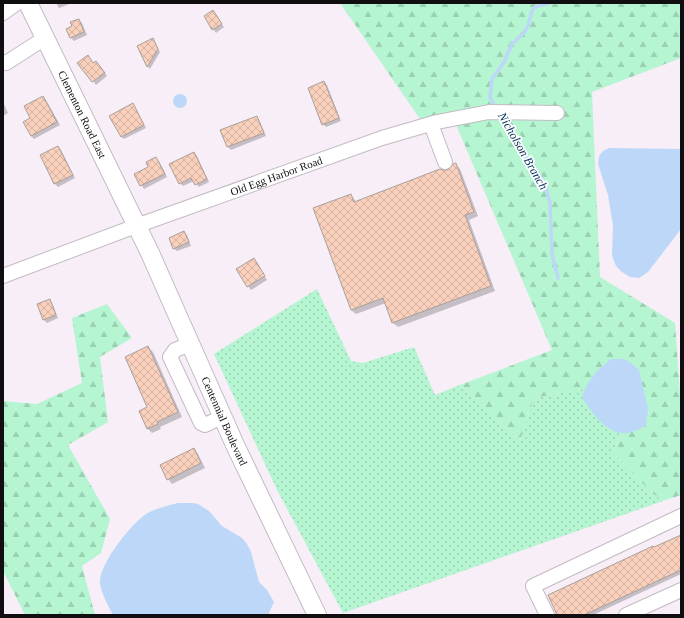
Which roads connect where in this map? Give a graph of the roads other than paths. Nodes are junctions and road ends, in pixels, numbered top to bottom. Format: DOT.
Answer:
graph roads {
  1 [pos="17,3"];
  2 [pos="28,3"];
  3 [pos="3,13"];
  4 [pos="45,38"];
  5 [pos="3,62"];
  6 [pos="557,113"];
  7 [pos="431,124"];
  8 [pos="445,162"];
  9 [pos="136,226"];
  10 [pos="3,276"];
  11 [pos="190,344"];
  12 [pos="222,417"];
  13 [pos="681,516"];
  14 [pos="681,590"];
  15 [pos="317,615"];
  16 [pos="547,615"];
  17 [pos="626,615"];
  1 -- 3 [label="street"];
  2 -- 4 [label="main road, Clementon Road East"];
  4 -- 5 [label="street"];
  4 -- 9 [label="main road, Clementon Road East"];
  6 -- 7 [label="street, Old Egg Harbor Road"];
  7 -- 8 [label="street"];
  7 -- 9 [label="street, Old Egg Harbor Road"];
  9 -- 10 [label="street, Old Egg Harbor Road"];
  9 -- 11 [label="main road, Centennial Boulevard"];
  11 -- 12 [label="main road, Centennial Boulevard"];
  11 -- 12 [label="street"];
  12 -- 15 [label="main road, Centennial Boulevard"];
  13 -- 16 [label="street"];
  14 -- 17 [label="street"];
}
